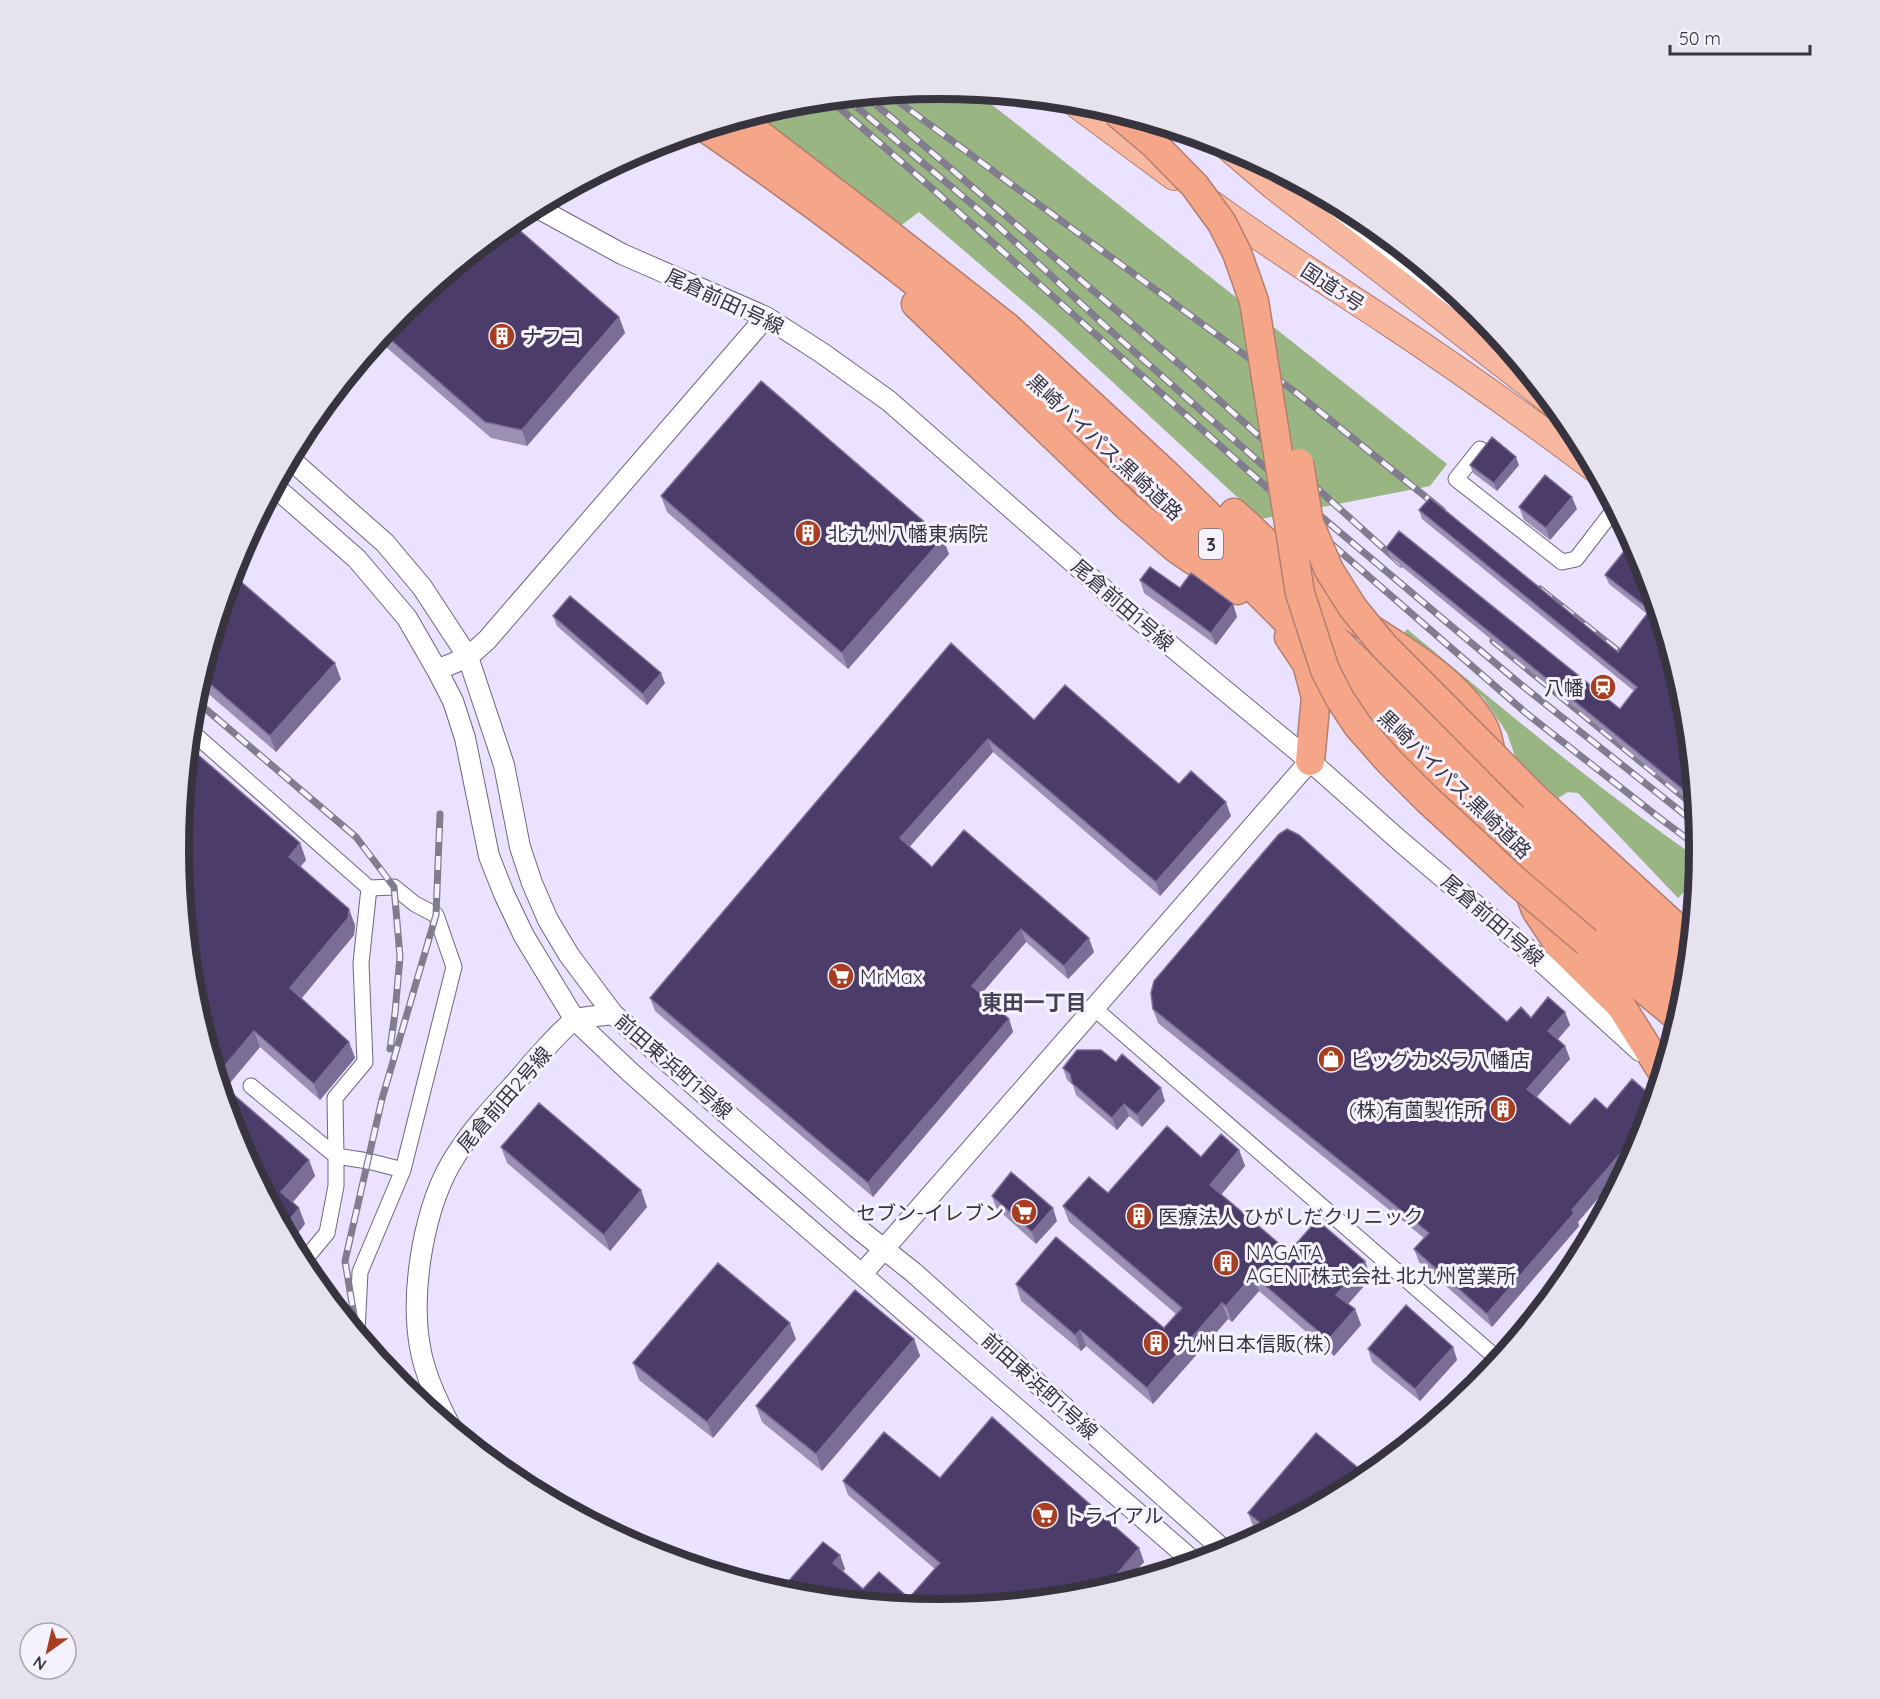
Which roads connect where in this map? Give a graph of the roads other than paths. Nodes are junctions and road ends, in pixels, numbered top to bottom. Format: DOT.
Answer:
graph roads {
  1 [pos="1089,114"];
  2 [pos="1130,124"];
  3 [pos="747,125"];
  4 [pos="715,134"];
  5 [pos="1166,134"];
  6 [pos="765,169"];
  7 [pos="1277,180"];
  8 [pos="545,212"];
  9 [pos="1353,222"];
  10 [pos="1432,282"];
  11 [pos="766,317"];
  12 [pos="1007,327"];
  13 [pos="1525,381"];
  14 [pos="1480,449"];
  15 [pos="1580,458"];
  16 [pos="296,464"];
  17 [pos="281,492"];
  18 [pos="1611,514"];
  19 [pos="468,657"];
  20 [pos="437,670"];
  21 [pos="198,737"];
  22 [pos="1310,761"];
  23 [pos="1499,779"];
  24 [pos="1525,880"];
  25 [pos="369,888"];
  26 [pos="1685,936"];
  27 [pos="1682,961"];
  28 [pos="1678,985"];
  29 [pos="1095,1009"];
  30 [pos="1672,1013"];
  31 [pos="613,1014"];
  32 [pos="575,1020"];
  33 [pos="1659,1066"];
  34 [pos="1658,1067"];
  35 [pos="251,1086"];
  36 [pos="336,1156"];
  37 [pos="404,1170"];
  38 [pos="884,1249"];
  39 [pos="309,1255"];
  40 [pos="862,1274"];
  41 [pos="358,1321"];
  42 [pos="1494,1355"];
  43 [pos="443,1412"];
  44 [pos="1219,1546"];
  45 [pos="1189,1557"];
  1 -- 15 [label="highway, 国道3号"];
  2 -- 30 [label="highway, bridge"];
  3 -- 12 [label="highway, 黒崎バイパス;黒崎道路 / 3"];
  4 -- 6 [label="highway, 黒崎バイパス;黒崎道路 / 3"];
  5 -- 26 [label="highway, bridge"];
  6 -- 22 [label="highway"];
  6 -- 28 [label="highway, 黒崎バイパス;黒崎道路 / 3"];
  7 -- 13 [label="highway, 国道3号"];
  8 -- 11 [label="street, 尾倉前田1号線"];
  9 -- 10 [label="street"];
  11 -- 19 [label="street"];
  11 -- 22 [label="street, 尾倉前田1号線"];
  12 -- 23 [label="highway"];
  12 -- 27 [label="highway, 黒崎バイパス;黒崎道路 / 3"];
  14 -- 18 [label="street"];
  16 -- 19 [label="street, 前田東浜町1号線"];
  17 -- 20 [label="street, 前田東浜町1号線"];
  19 -- 20 [label="street"];
  19 -- 31 [label="street, 前田東浜町1号線"];
  20 -- 32 [label="street, 前田東浜町1号線"];
  21 -- 25 [label="street"];
  22 -- 29 [label="street"];
  22 -- 34 [label="street, 尾倉前田1号線"];
  24 -- 33 [label="highway"];
  25 -- 36 [label="street"];
  25 -- 37 [label="street"];
  29 -- 38 [label="street"];
  29 -- 42 [label="street"];
  31 -- 32 [label="street"];
  31 -- 38 [label="street, 前田東浜町1号線"];
  32 -- 40 [label="street, 前田東浜町1号線"];
  32 -- 43 [label="street, 尾倉前田2号線"];
  35 -- 36 [label="street"];
  36 -- 37 [label="street"];
  36 -- 39 [label="street"];
  37 -- 41 [label="street"];
  38 -- 40 [label="street"];
  38 -- 44 [label="street, 前田東浜町1号線"];
  40 -- 45 [label="street, 前田東浜町1号線"];
}
